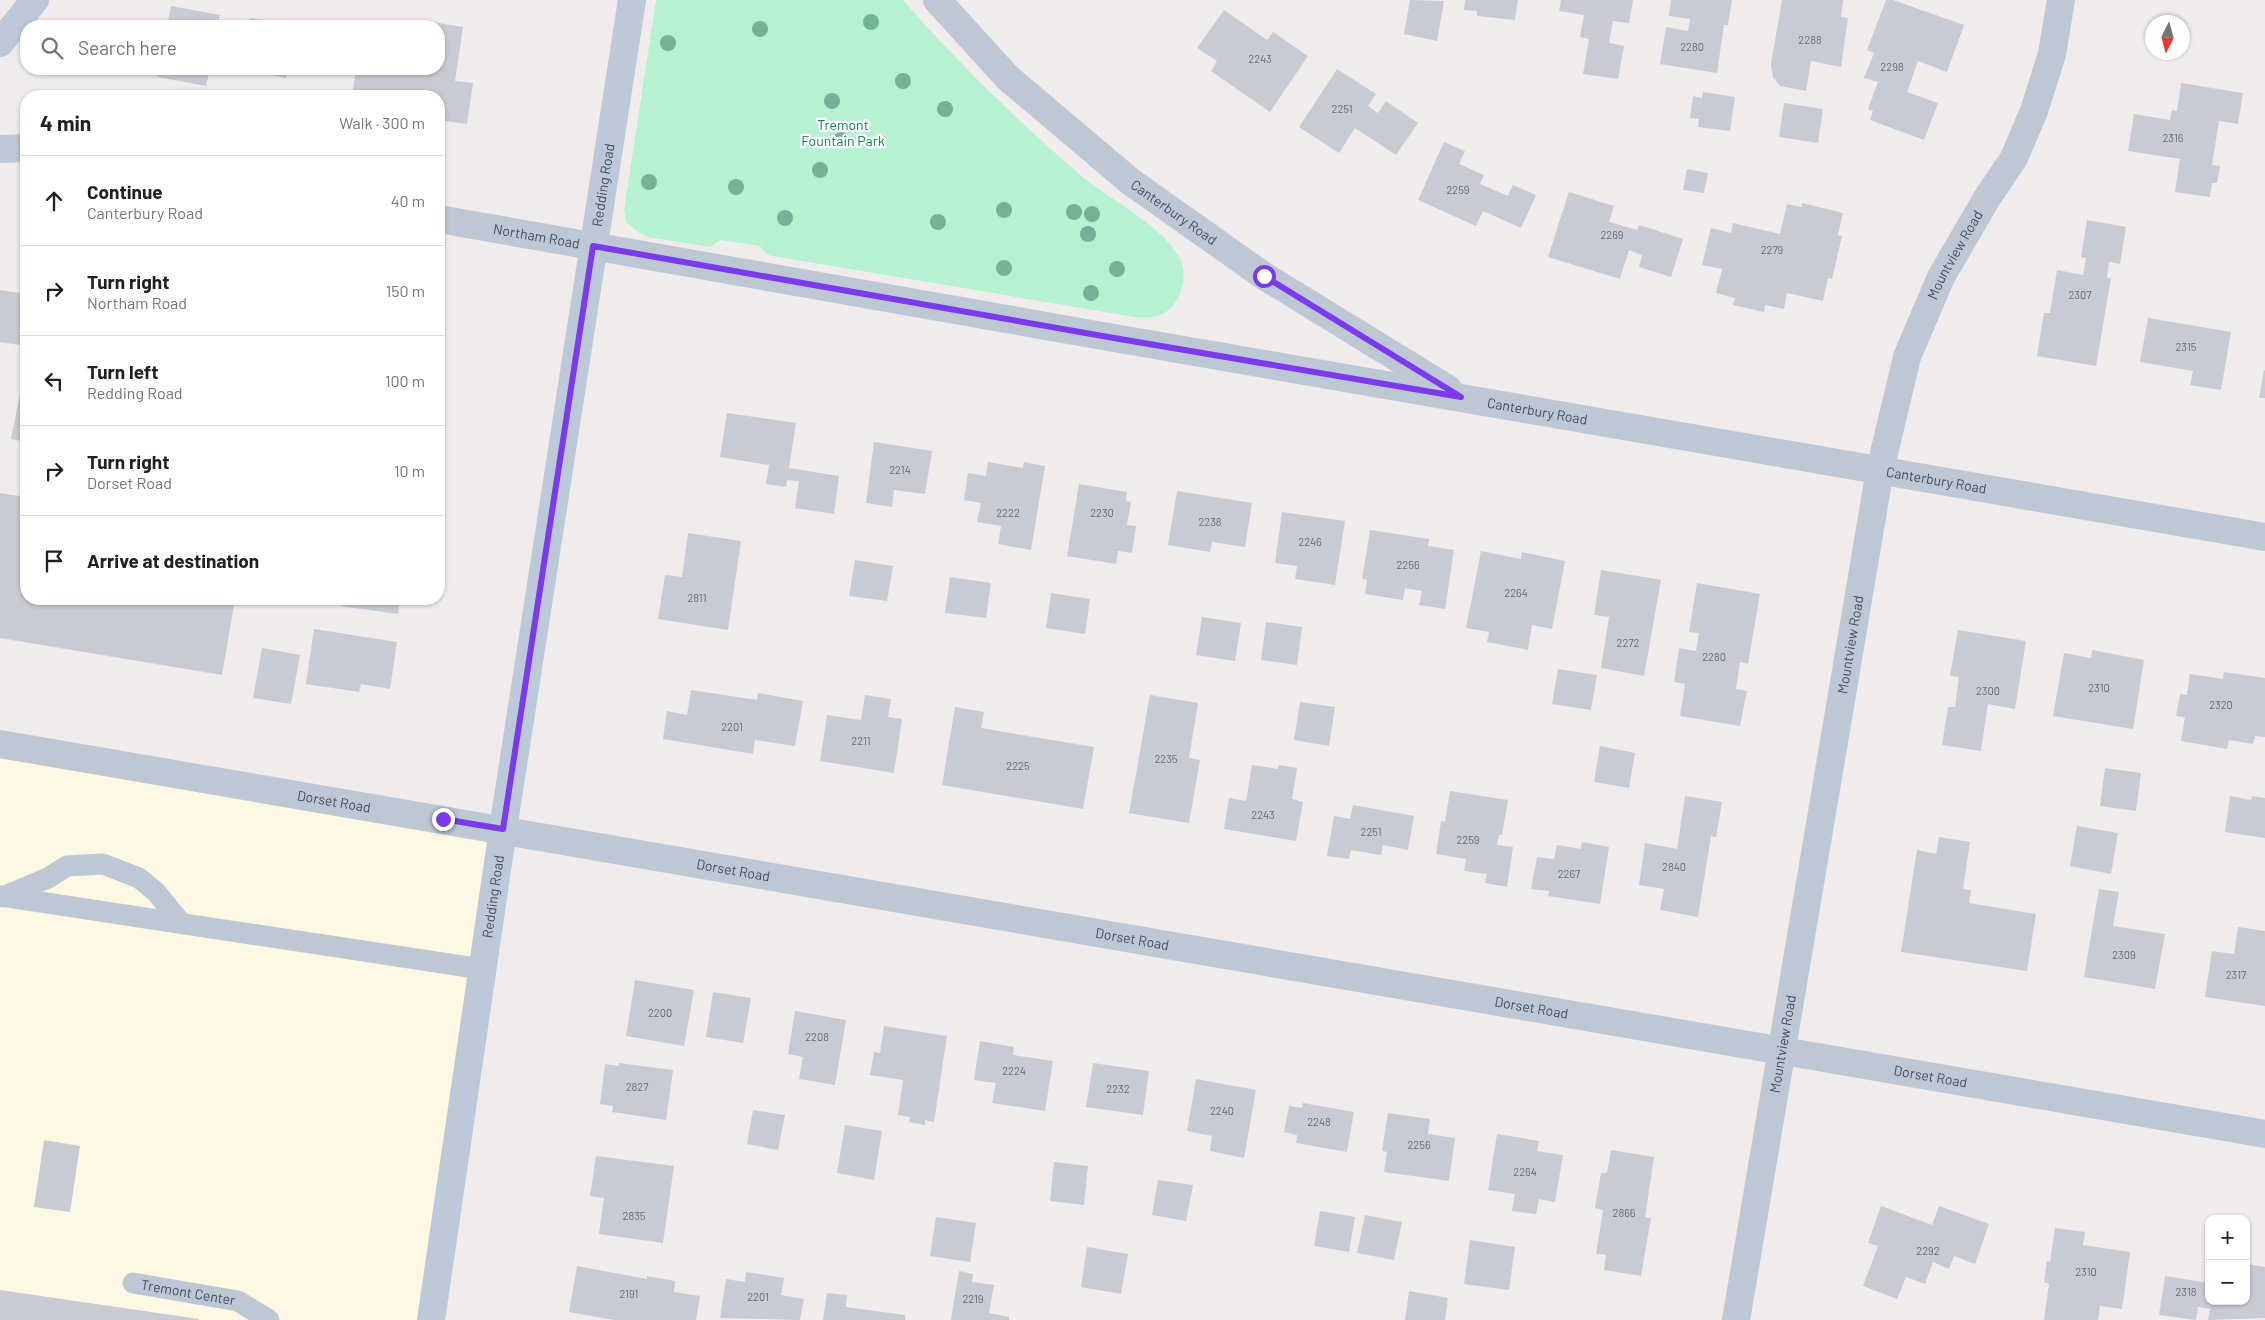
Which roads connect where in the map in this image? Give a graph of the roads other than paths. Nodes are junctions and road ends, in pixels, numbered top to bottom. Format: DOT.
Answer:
graph roads {
  1 [pos="35,0"];
  2 [pos="632,0"];
  3 [pos="937,0"];
  4 [pos="2061,0"];
  5 [pos="0,43"];
  6 [pos="20,148"];
  7 [pos="0,149"];
  8 [pos="445,220"];
  9 [pos="593,246"];
  10 [pos="1461,397"];
  11 [pos="1880,470"];
  12 [pos="2265,537"];
  13 [pos="0,744"];
  14 [pos="503,829"];
  15 [pos="2,896"];
  16 [pos="182,924"];
  17 [pos="482,969"];
  18 [pos="1782,1050"];
  19 [pos="2265,1134"];
  20 [pos="133,1283"];
  21 [pos="269,1320"];
  22 [pos="431,1320"];
  23 [pos="1736,1320"];
  1 -- 5 [label="main road"];
  2 -- 9 [label="main road, Redding Road"];
  3 -- 10 [label="street, Canterbury Road"];
  4 -- 11 [label="street, Mountview Road"];
  6 -- 7 [label="street"];
  8 -- 9 [label="street, Northam Road"];
  9 -- 10 [label="street, Northam Road"];
  9 -- 14 [label="main road, Redding Road"];
  10 -- 11 [label="street, Canterbury Road"];
  11 -- 12 [label="street, Canterbury Road"];
  11 -- 18 [label="street, Mountview Road"];
  13 -- 14 [label="street, Dorset Road"];
  14 -- 17 [label="main road, Redding Road"];
  14 -- 18 [label="street, Dorset Road"];
  15 -- 16 [label="lane"];
  15 -- 16 [label="lane"];
  16 -- 17 [label="lane"];
  17 -- 22 [label="main road, Redding Road"];
  18 -- 19 [label="street, Dorset Road"];
  18 -- 23 [label="street, Mountview Road"];
  20 -- 21 [label="lane, Tremont Center"];
}
